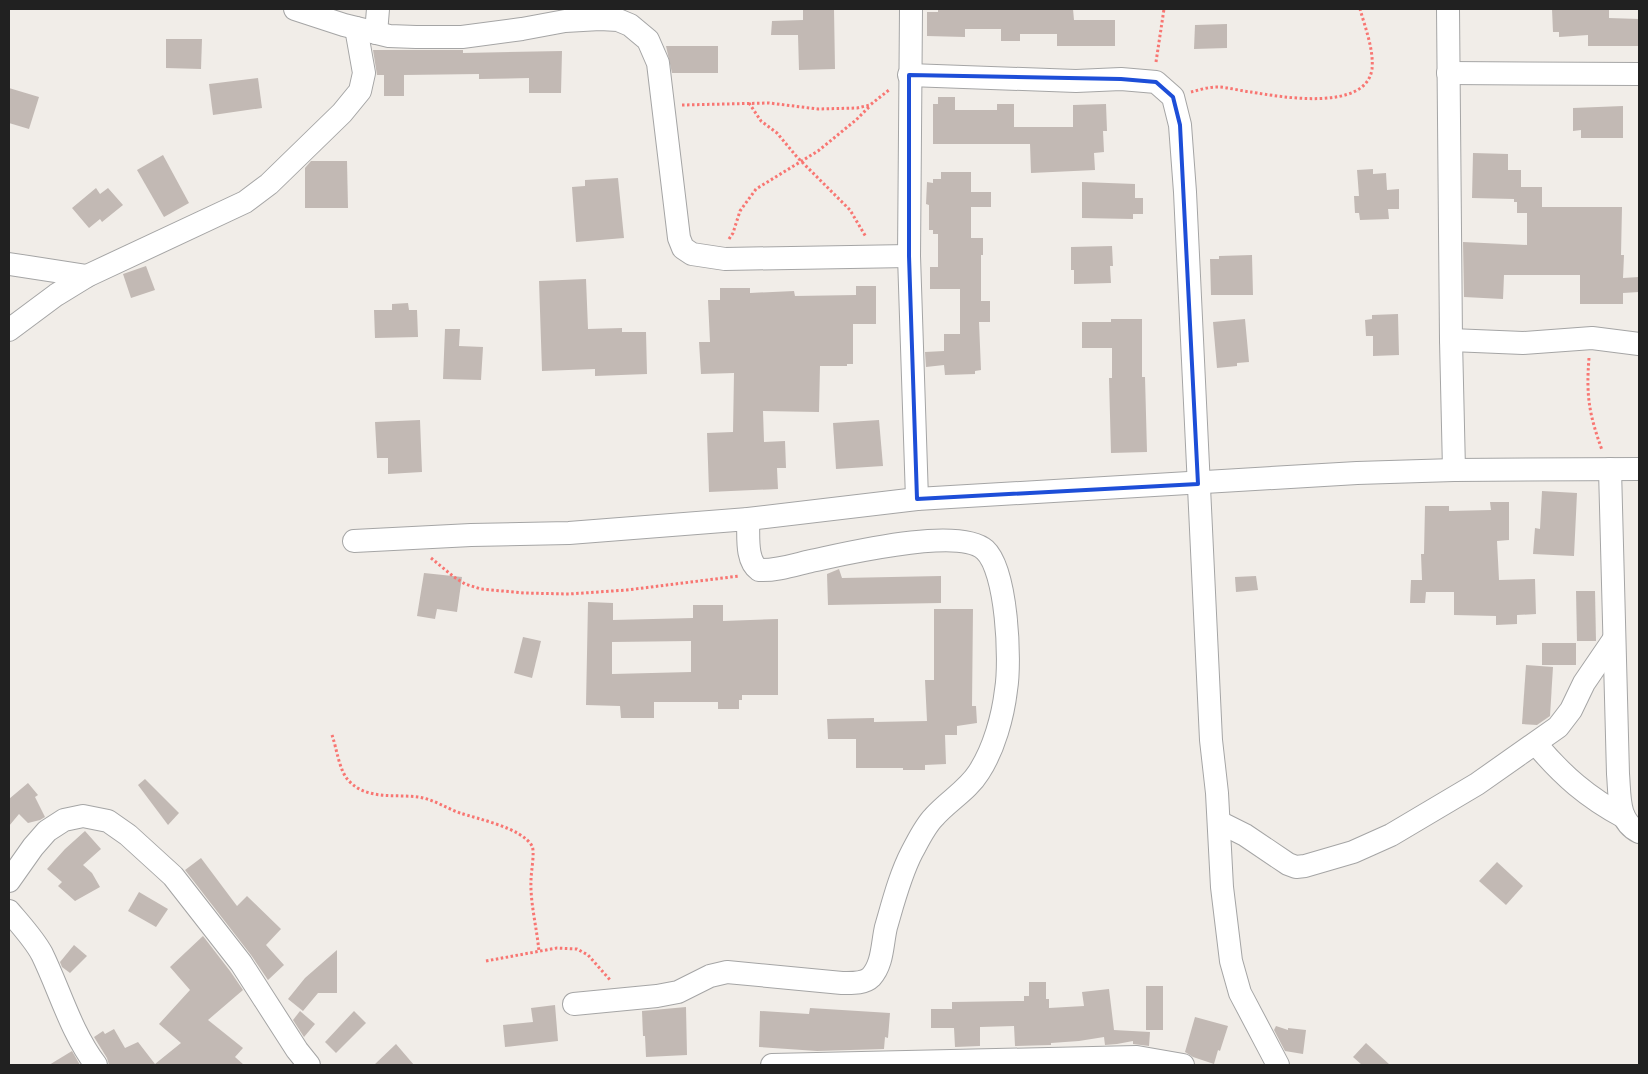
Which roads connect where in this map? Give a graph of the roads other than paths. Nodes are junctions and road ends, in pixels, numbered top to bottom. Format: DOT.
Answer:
graph roads {
  1 [pos="295,9"];
  2 [pos="378,9"];
  3 [pos="911,9"];
  4 [pos="1448,9"];
  5 [pos="366,30"];
  6 [pos="1448,73"];
  7 [pos="1639,74"];
  8 [pos="910,75"];
  9 [pos="908,256"];
  10 [pos="9,264"];
  11 [pos="87,276"];
  12 [pos="9,330"];
  13 [pos="1451,340"];
  14 [pos="1639,344"];
  15 [pos="1610,469"];
  16 [pos="1639,469"];
  17 [pos="1454,470"];
  18 [pos="1198,484"];
  19 [pos="918,499"];
  20 [pos="748,519"];
  21 [pos="354,541"];
  22 [pos="1614,638"];
  23 [pos="1536,744"];
  24 [pos="1219,822"];
  25 [pos="1632,824"];
  26 [pos="9,881"];
  27 [pos="9,911"];
  28 [pos="574,1004"];
  29 [pos="96,1065"];
  30 [pos="309,1065"];
  31 [pos="772,1065"];
  32 [pos="1183,1065"];
  33 [pos="1278,1065"];
  1 -- 5 [label="street"];
  2 -- 5 [label="street"];
  3 -- 8 [label="street"];
  4 -- 6 [label="street"];
  5 -- 9 [label="street"];
  5 -- 11 [label="street"];
  6 -- 7 [label="street"];
  6 -- 13 [label="street"];
  8 -- 9 [label="street"];
  8 -- 18 [label="street"];
  9 -- 19 [label="street"];
  10 -- 11 [label="street"];
  11 -- 12 [label="street"];
  13 -- 14 [label="street"];
  13 -- 17 [label="street"];
  15 -- 16 [label="street"];
  15 -- 17 [label="street"];
  15 -- 22 [label="street"];
  17 -- 18 [label="street"];
  18 -- 19 [label="street"];
  18 -- 24 [label="street"];
  19 -- 20 [label="street"];
  20 -- 21 [label="street"];
  20 -- 28 [label="street"];
  22 -- 23 [label="street"];
  22 -- 25 [label="street"];
  23 -- 24 [label="street"];
  23 -- 25 [label="street"];
  24 -- 33 [label="street"];
  26 -- 30 [label="street"];
  27 -- 29 [label="street"];
  31 -- 32 [label="street"];
}
